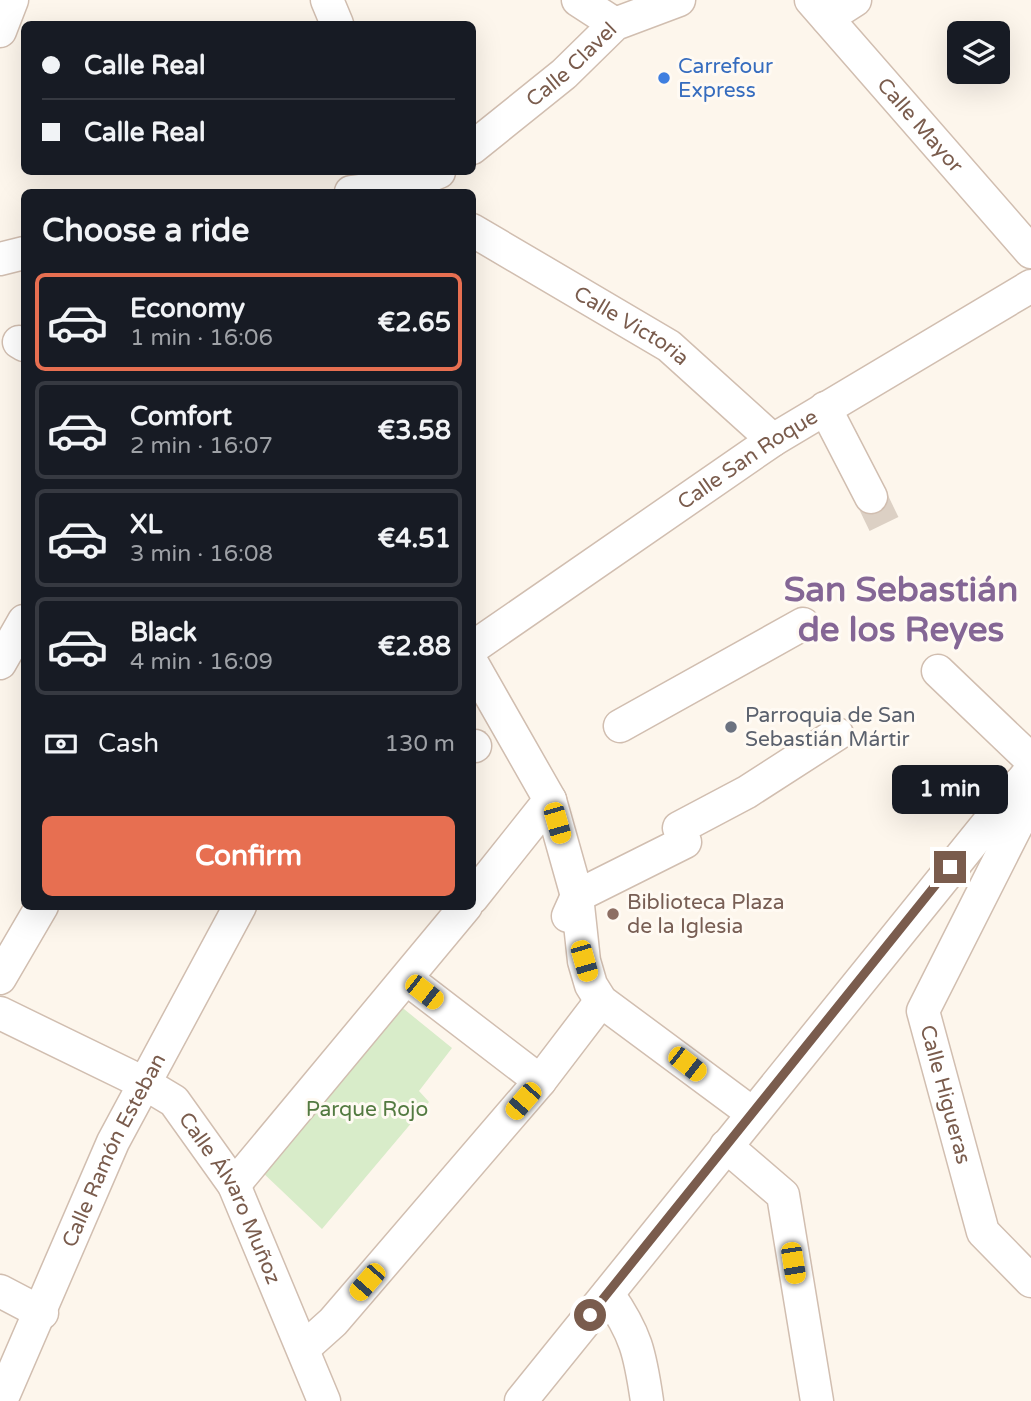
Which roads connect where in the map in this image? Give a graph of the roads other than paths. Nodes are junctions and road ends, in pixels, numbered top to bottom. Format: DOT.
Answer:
graph roads {
  1 [pos="12,0"];
  2 [pos="327,0"];
  3 [pos="578,0"];
  4 [pos="679,0"];
  5 [pos="855,0"];
  6 [pos="819,9"];
  7 [pos="336,21"];
  8 [pos="615,24"];
  9 [pos="0,31"];
  10 [pos="476,145"];
  11 [pos="432,175"];
  12 [pos="405,186"];
  13 [pos="378,189"];
  14 [pos="476,232"];
  15 [pos="1031,252"];
  16 [pos="21,254"];
  17 [pos="0,258"];
  18 [pos="1031,286"];
  19 [pos="825,408"];
  20 [pos="773,440"];
  21 [pos="871,497"];
  22 [pos="803,624"];
  23 [pos="21,626"];
  24 [pos="476,645"];
  25 [pos="0,663"];
  26 [pos="476,670"];
  27 [pos="938,671"];
  28 [pos="620,726"];
  29 [pos="837,734"];
  30 [pos="1027,772"];
  31 [pos="550,800"];
  32 [pos="476,893"];
  33 [pos="40,910"];
  34 [pos="238,910"];
  35 [pos="463,910"];
  36 [pos="571,910"];
  37 [pos="0,978"];
  38 [pos="407,979"];
  39 [pos="601,1000"];
  40 [pos="0,1013"];
  41 [pos="540,1081"];
  42 [pos="144,1083"];
  43 [pos="752,1113"];
  44 [pos="726,1146"];
  45 [pos="234,1185"];
  46 [pos="1031,1281"];
  47 [pos="0,1291"];
  48 [pos="608,1294"];
  49 [pos="41,1313"];
  50 [pos="304,1348"];
  51 [pos="1,1401"];
  52 [pos="324,1401"];
  53 [pos="521,1401"];
  54 [pos="647,1401"];
  55 [pos="817,1401"];
  1 -- 9 [label="street"];
  2 -- 7 [label="street"];
  3 -- 8 [label="street"];
  4 -- 8 [label="street, Calle Clavel"];
  5 -- 6 [label="street"];
  6 -- 15 [label="street, Calle Mayor"];
  8 -- 10 [label="street, Calle Clavel"];
  11 -- 12 [label="street"];
  12 -- 13 [label="street"];
  14 -- 20 [label="street, Calle Victoria"];
  16 -- 17 [label="street"];
  18 -- 19 [label="street, Calle San Roque"];
  19 -- 20 [label="street, Calle San Roque"];
  19 -- 21 [label="street"];
  20 -- 24 [label="street, Calle San Roque"];
  22 -- 28 [label="street"];
  23 -- 25 [label="street"];
  26 -- 31 [label="street"];
  27 -- 30 [label="street"];
  29 -- 36 [label="street"];
  30 -- 43 [label="street"];
  30 -- 46 [label="street, Calle Higueras"];
  31 -- 32 [label="street"];
  31 -- 36 [label="street"];
  33 -- 37 [label="street"];
  34 -- 42 [label="street, Calle Ramón Esteban"];
  35 -- 38 [label="street"];
  36 -- 39 [label="street"];
  38 -- 41 [label="street"];
  38 -- 45 [label="street"];
  39 -- 41 [label="street"];
  39 -- 43 [label="street"];
  40 -- 42 [label="street, Calle Álvaro Muñoz"];
  41 -- 50 [label="street"];
  42 -- 45 [label="street, Calle Álvaro Muñoz"];
  42 -- 49 [label="street, Calle Ramón Esteban"];
  43 -- 44 [label="street"];
  44 -- 48 [label="street"];
  44 -- 55 [label="street"];
  45 -- 50 [label="street, Calle Álvaro Muñoz"];
  47 -- 49 [label="street"];
  48 -- 53 [label="street"];
  48 -- 54 [label="street"];
  49 -- 51 [label="street, Calle Ramón Esteban"];
  50 -- 52 [label="street, Calle Álvaro Muñoz"];
}
